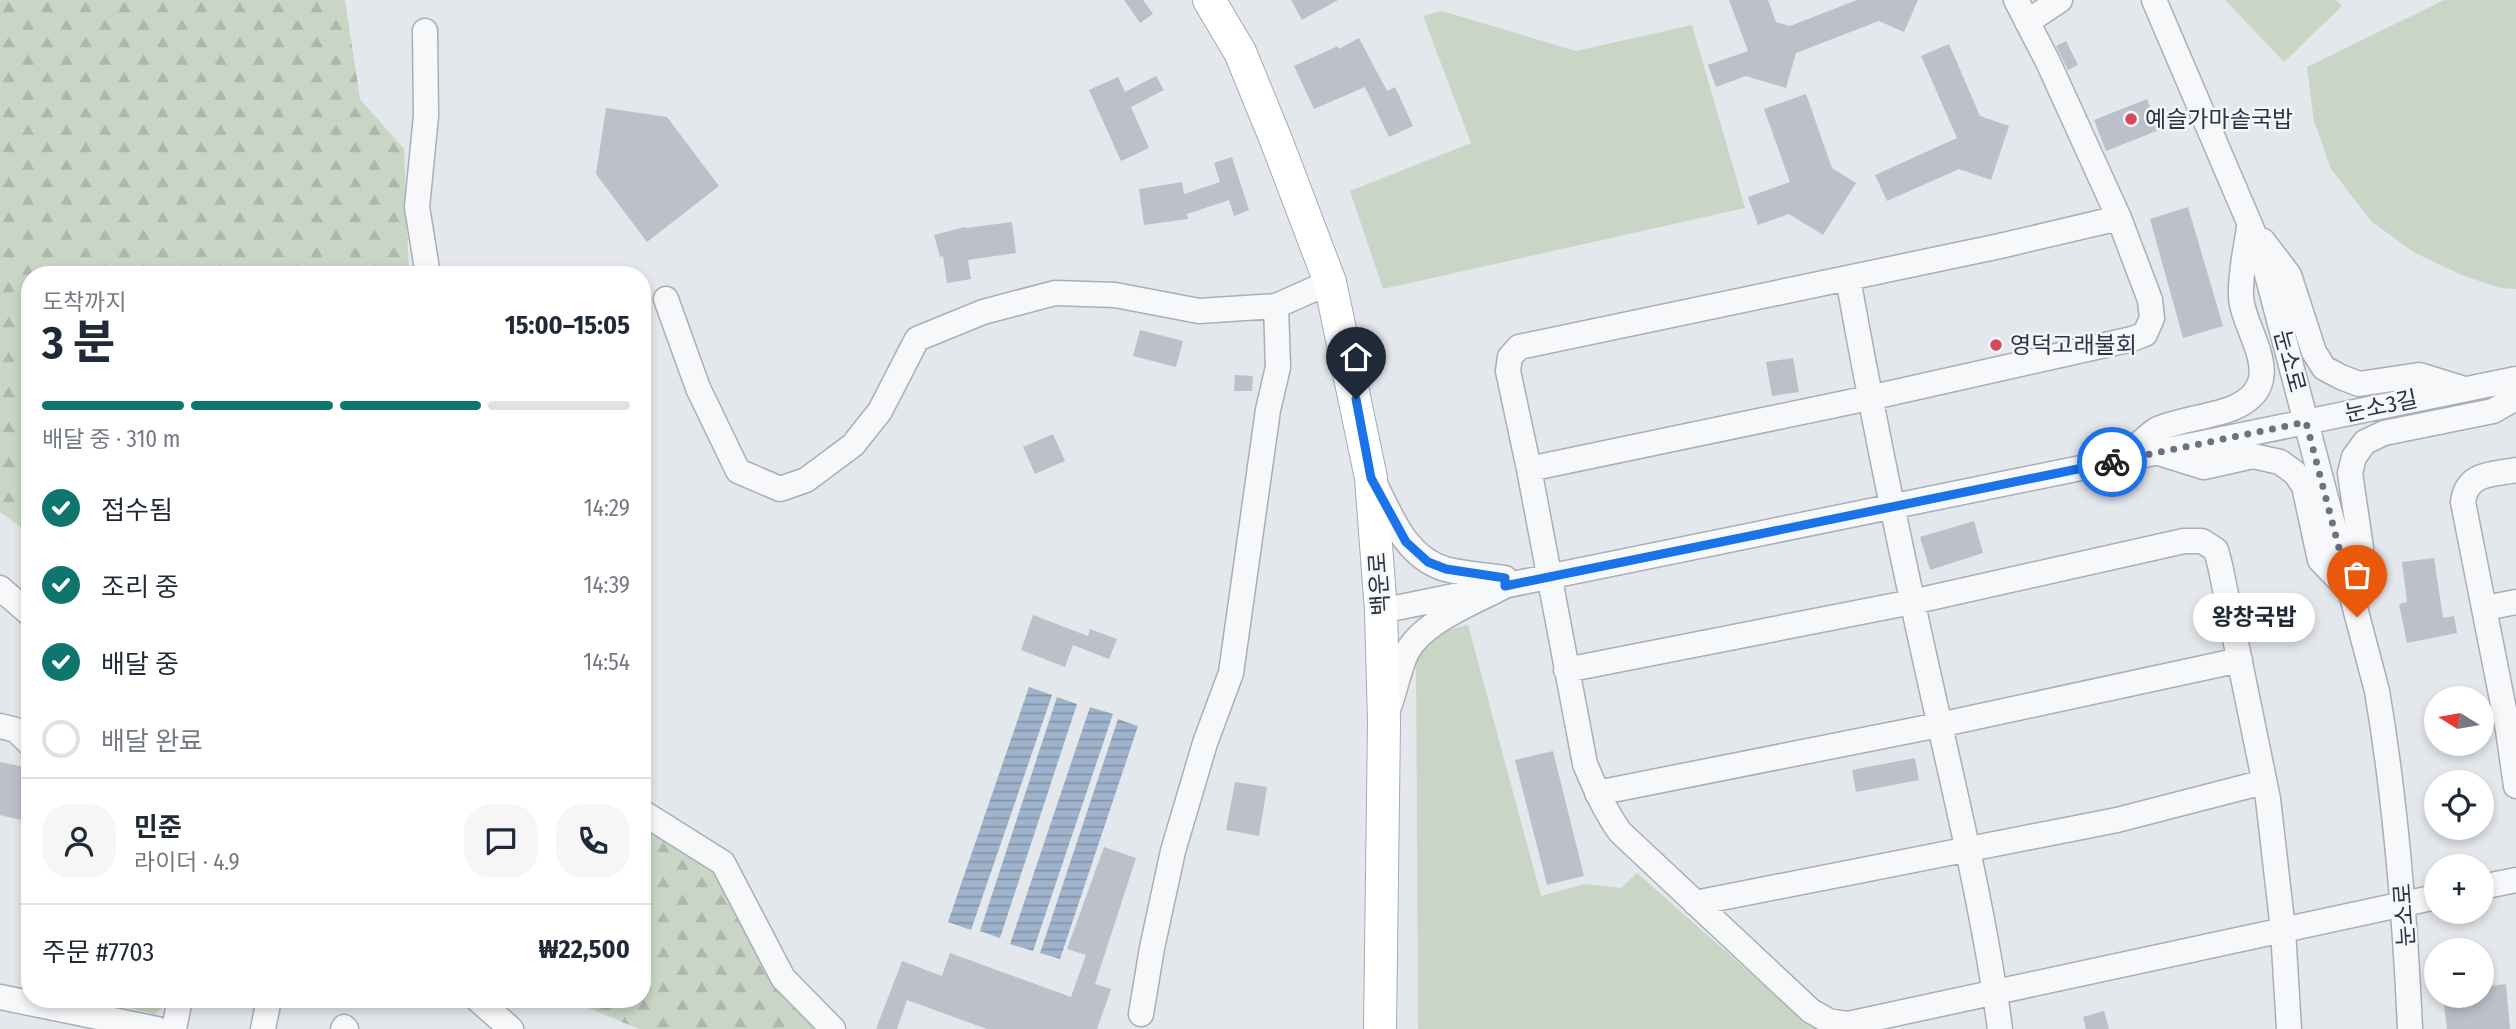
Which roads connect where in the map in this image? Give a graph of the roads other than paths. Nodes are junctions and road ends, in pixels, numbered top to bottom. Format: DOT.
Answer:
graph roads {
  1 [pos="1209,0"];
  2 [pos="2060,0"];
  3 [pos="2154,0"];
  4 [pos="2022,11"];
  5 [pos="425,31"];
  6 [pos="2119,218"];
  7 [pos="2249,222"];
  8 [pos="427,266"];
  9 [pos="1848,278"];
  10 [pos="1330,282"];
  11 [pos="666,299"];
  12 [pos="1276,306"];
  13 [pos="2516,379"];
  14 [pos="2465,389"];
  15 [pos="1869,398"];
  16 [pos="2516,398"];
  17 [pos="2306,422"];
  18 [pos="2157,452"];
  19 [pos="2124,459"];
  20 [pos="1529,469"];
  21 [pos="2516,470"];
  22 [pos="1371,478"];
  23 [pos="1892,506"];
  24 [pos="1549,577"];
  25 [pos="1505,586"];
  26 [pos="0,588"];
  27 [pos="2351,592"];
  28 [pos="1912,602"];
  29 [pos="2516,602"];
  30 [pos="21,606"];
  31 [pos="2485,608"];
  32 [pos="1381,611"];
  33 [pos="2240,660"];
  34 [pos="1566,670"];
  35 [pos="1384,721"];
  36 [pos="1940,724"];
  37 [pos="0,726"];
  38 [pos="2512,729"];
  39 [pos="21,735"];
  40 [pos="2264,782"];
  41 [pos="2516,786"];
  42 [pos="1597,793"];
  43 [pos="651,818"];
  44 [pos="1967,851"];
  45 [pos="2516,880"];
  46 [pos="2494,885"];
  47 [pos="2424,900"];
  48 [pos="1695,903"];
  49 [pos="2404,904"];
  50 [pos="2283,930"];
  51 [pos="1995,993"];
  52 [pos="0,997"];
  53 [pos="21,1003"];
  54 [pos="178,1008"];
  55 [pos="267,1008"];
  56 [pos="487,1008"];
  57 [pos="51,1012"];
  58 [pos="1141,1014"];
  59 [pos="157,1029"];
  60 [pos="174,1029"];
  61 [pos="263,1029"];
  62 [pos="511,1029"];
  63 [pos="833,1029"];
  64 [pos="1380,1029"];
  65 [pos="2000,1029"];
  66 [pos="2289,1029"];
  67 [pos="2410,1029"];
  1 -- 10 [label="main road, 백운로"];
  2 -- 4 [label="street"];
  3 -- 7 [label="street, 눈소로"];
  4 -- 6 [label="street"];
  5 -- 8 [label="street"];
  6 -- 9 [label="street"];
  6 -- 15 [label="street"];
  7 -- 14 [label="street"];
  7 -- 17 [label="street, 눈소로"];
  7 -- 19 [label="street"];
  9 -- 15 [label="street"];
  9 -- 20 [label="street"];
  10 -- 12 [label="street"];
  10 -- 22 [label="main road, 백운로"];
  11 -- 12 [label="street"];
  12 -- 58 [label="street"];
  13 -- 14 [label="street, 눈소3길"];
  14 -- 17 [label="street, 눈소3길"];
  15 -- 20 [label="street"];
  15 -- 23 [label="street"];
  16 -- 27 [label="street"];
  17 -- 18 [label="street, 눈소3길"];
  17 -- 27 [label="street, 눈소로"];
  18 -- 19 [label="street, 눈소3길"];
  18 -- 27 [label="street"];
  19 -- 23 [label="street, 눈소3길"];
  20 -- 24 [label="street"];
  21 -- 31 [label="street"];
  22 -- 25 [label="street"];
  22 -- 32 [label="main road, 백운로"];
  23 -- 24 [label="street, 눈소3길"];
  23 -- 28 [label="street"];
  24 -- 25 [label="street, 눈소3길"];
  24 -- 34 [label="street"];
  25 -- 32 [label="street, 눈소3길"];
  25 -- 35 [label="street"];
  26 -- 30 [label="street"];
  27 -- 49 [label="street, 눈소로"];
  28 -- 33 [label="street"];
  28 -- 34 [label="street"];
  28 -- 36 [label="street"];
  29 -- 31 [label="street"];
  31 -- 38 [label="street"];
  32 -- 35 [label="main road, 백운로"];
  33 -- 36 [label="street"];
  33 -- 40 [label="street"];
  34 -- 42 [label="street"];
  35 -- 64 [label="main road, 백운로"];
  36 -- 42 [label="street"];
  36 -- 44 [label="street"];
  37 -- 39 [label="street"];
  38 -- 41 [label="street"];
  40 -- 44 [label="street"];
  40 -- 50 [label="street"];
  42 -- 48 [label="street"];
  43 -- 63 [label="street"];
  44 -- 48 [label="street"];
  44 -- 51 [label="street"];
  45 -- 46 [label="street"];
  47 -- 49 [label="street"];
  48 -- 51 [label="street"];
  49 -- 50 [label="street"];
  49 -- 67 [label="street, 눈소로"];
  50 -- 51 [label="street"];
  50 -- 66 [label="street"];
  51 -- 65 [label="street"];
  52 -- 53 [label="street"];
  54 -- 60 [label="street"];
  55 -- 61 [label="street"];
  56 -- 62 [label="street"];
  57 -- 59 [label="street"];
}
